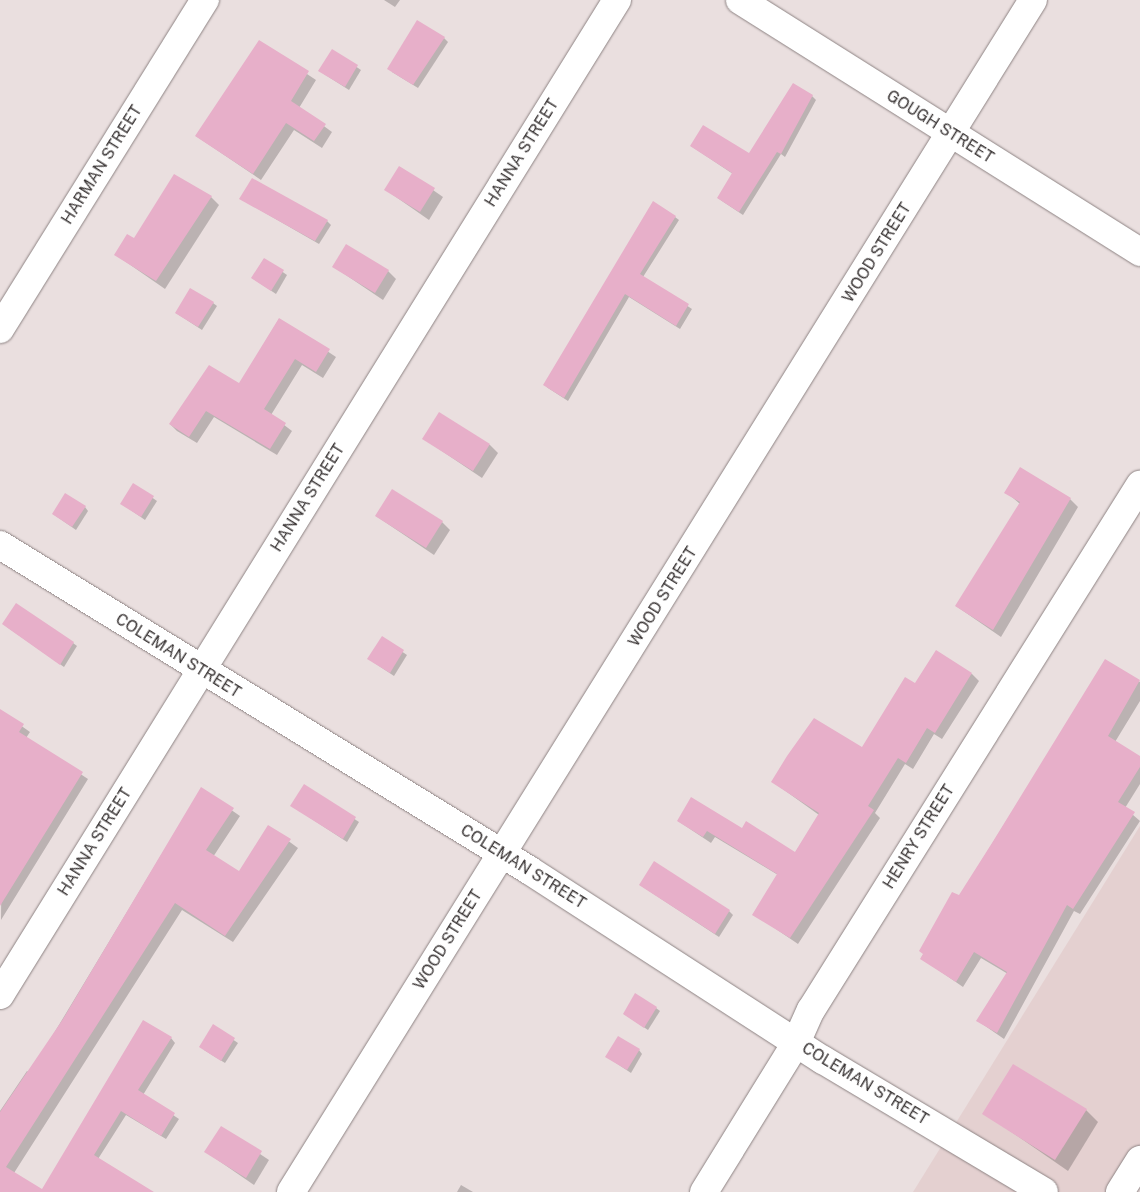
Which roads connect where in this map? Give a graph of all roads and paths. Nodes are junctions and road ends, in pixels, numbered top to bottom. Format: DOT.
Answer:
graph roads {
  1 [pos="205,0"];
  2 [pos="617,0"];
  3 [pos="740,0"];
  4 [pos="1033,0"];
  5 [pos="951,132"];
  6 [pos="1140,252"];
  7 [pos="0,329"];
  8 [pos="1140,485"];
  9 [pos="0,545"];
  10 [pos="201,671"];
  11 [pos="502,854"];
  12 [pos="0,995"];
  13 [pos="796,1043"];
  14 [pos="1140,1160"];
  15 [pos="291,1192"];
  16 [pos="704,1192"];
  17 [pos="1044,1192"];
  18 [pos="1120,1192"];
  1 -- 7 [label="street, HARMAN STREET"];
  2 -- 10 [label="street, HANNA STREET"];
  3 -- 5 [label="street, GOUGH STREET"];
  4 -- 5 [label="street, WOOD STREET"];
  5 -- 6 [label="street, GOUGH STREET"];
  5 -- 11 [label="street, WOOD STREET"];
  8 -- 13 [label="street, HENRY STREET"];
  9 -- 10 [label="street, COLEMAN STREET"];
  10 -- 11 [label="street, COLEMAN STREET"];
  10 -- 12 [label="street, HANNA STREET"];
  11 -- 13 [label="street, COLEMAN STREET"];
  11 -- 15 [label="street, WOOD STREET"];
  13 -- 16 [label="street, HENRY STREET"];
  13 -- 17 [label="street, COLEMAN STREET"];
  14 -- 18 [label="street"];
}
